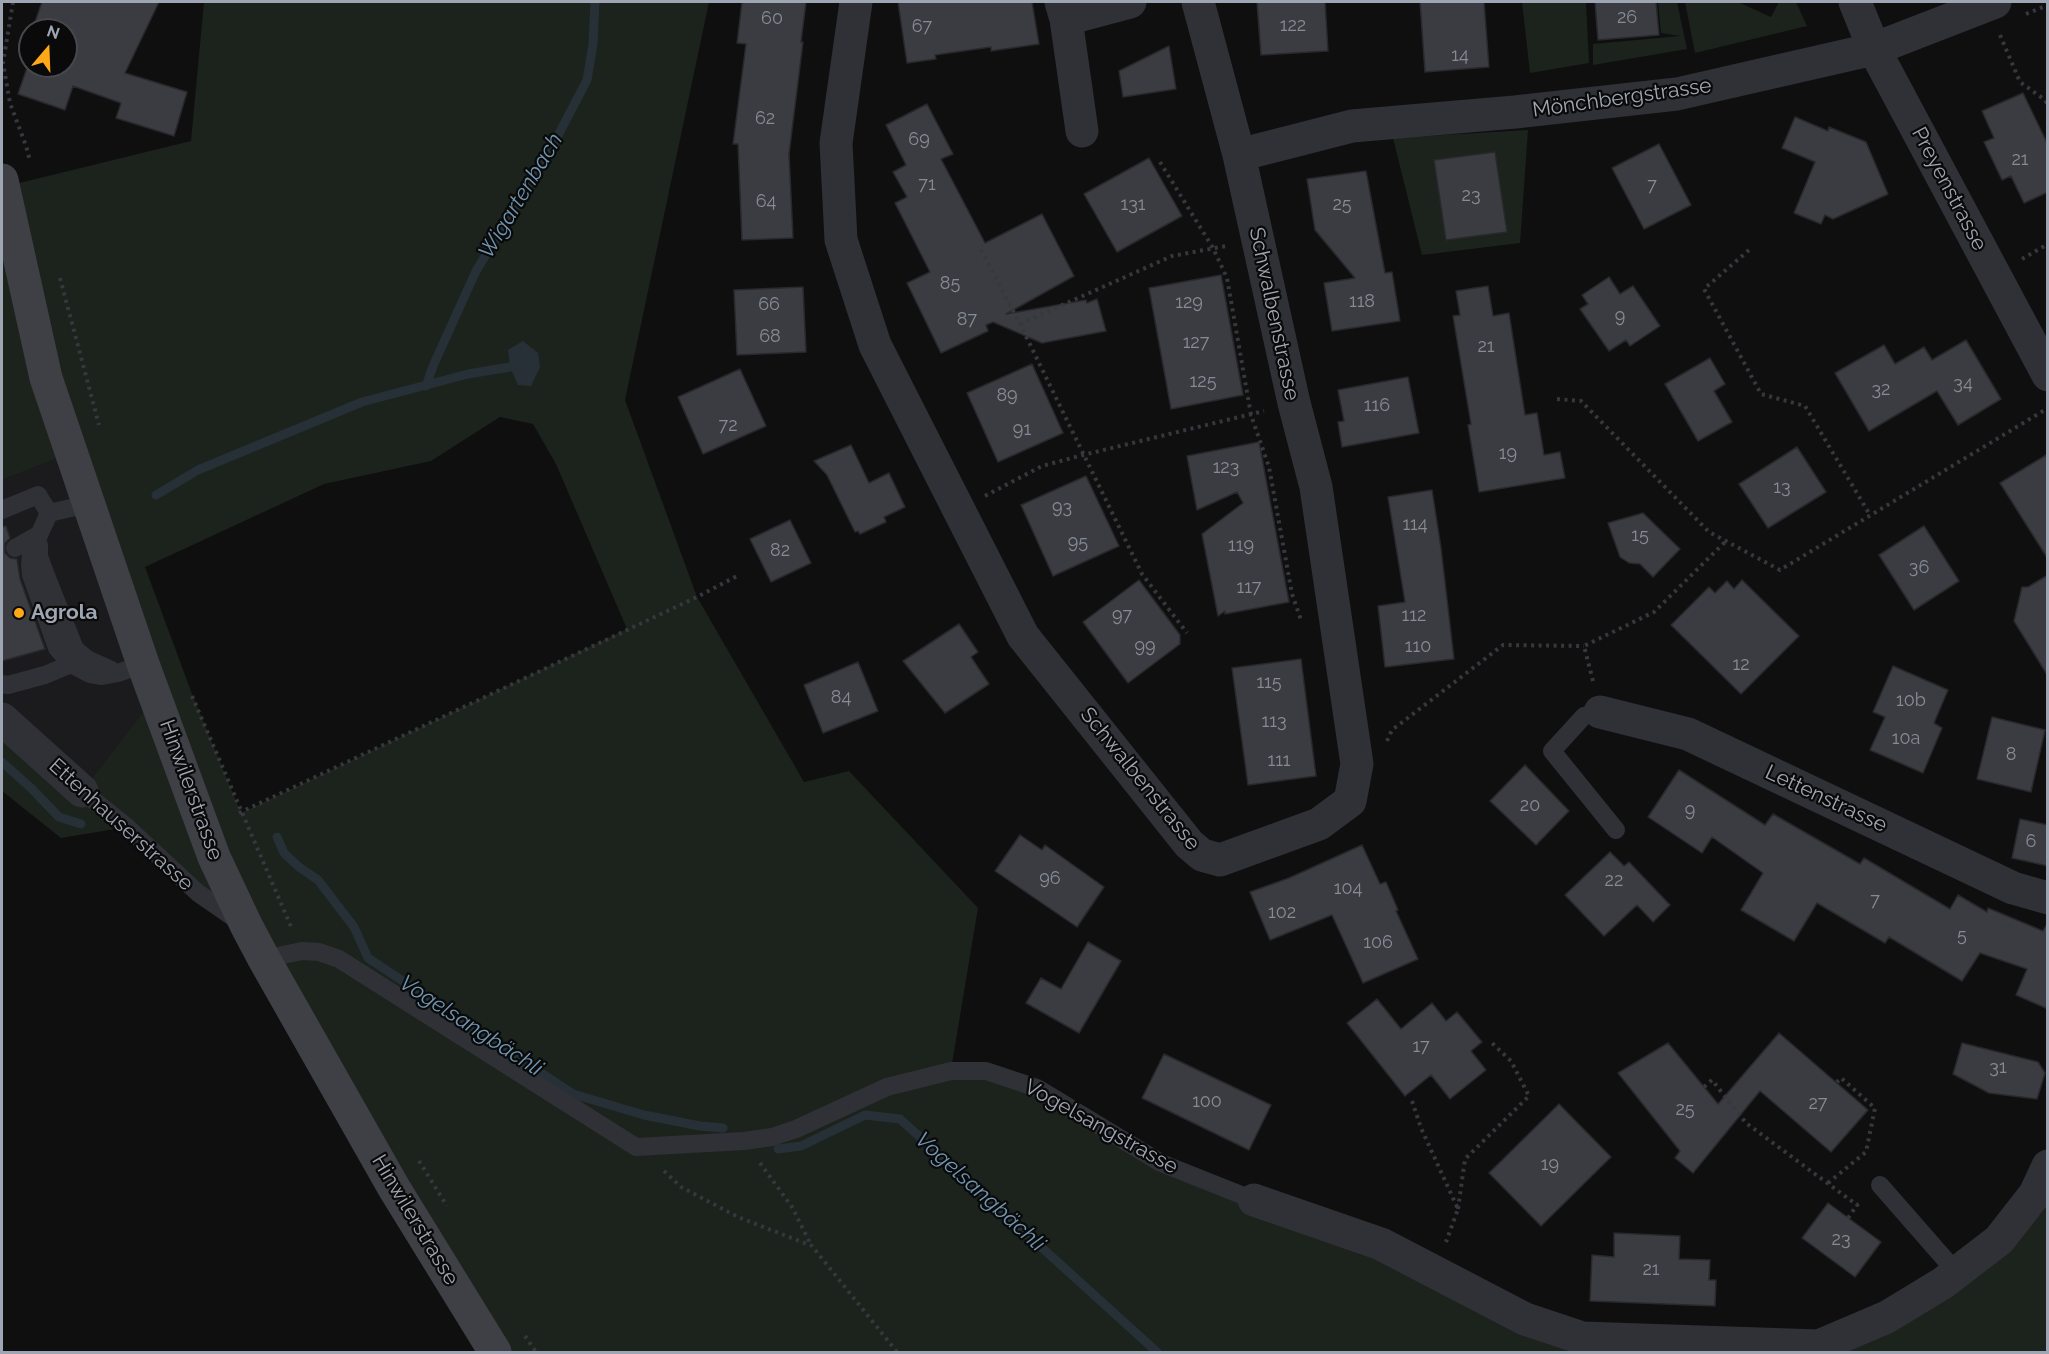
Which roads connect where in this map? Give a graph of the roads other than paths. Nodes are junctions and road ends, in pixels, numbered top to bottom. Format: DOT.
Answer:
graph roads {
  1 [pos="856,2"];
  2 [pos="1130,2"];
  3 [pos="1198,2"];
  4 [pos="1855,2"];
  5 [pos="1063,10"];
  6 [pos="2002,14"];
  7 [pos="1874,49"];
  8 [pos="1082,131"];
  9 [pos="1239,155"];
  10 [pos="2,180"];
  11 [pos="2048,375"];
  12 [pos="88,504"];
  13 [pos="2,510"];
  14 [pos="49,513"];
  15 [pos="39,535"];
  16 [pos="15,548"];
  17 [pos="57,648"];
  18 [pos="71,664"];
  19 [pos="131,668"];
  20 [pos="2,677"];
  21 [pos="2,684"];
  22 [pos="1600,712"];
  23 [pos="2,719"];
  24 [pos="82,791"];
  25 [pos="1616,830"];
  26 [pos="2048,898"];
  27 [pos="246,925"];
  28 [pos="264,959"];
  29 [pos="2048,1166"];
  30 [pos="1880,1185"];
  31 [pos="1254,1200"];
  32 [pos="1957,1273"];
  33 [pos="495,1353"];
  1 -- 9 [label="street, Schwalbenstrasse"];
  2 -- 5 [label="street"];
  3 -- 9 [label="street, Schwalbenstrasse"];
  4 -- 7 [label="street, Preyenstrasse"];
  5 -- 8 [label="street"];
  6 -- 7 [label="street, Mönchbergstrasse"];
  7 -- 9 [label="street, Mönchbergstrasse"];
  7 -- 11 [label="street, Preyenstrasse"];
  10 -- 12 [label="main road, Hinwilerstrasse"];
  12 -- 14 [label="lane"];
  12 -- 19 [label="main road, Hinwilerstrasse"];
  13 -- 14 [label="lane"];
  14 -- 15 [label="lane"];
  15 -- 16 [label="lane"];
  15 -- 17 [label="lane"];
  15 -- 19 [label="lane"];
  17 -- 18 [label="lane"];
  17 -- 20 [label="lane"];
  18 -- 19 [label="lane"];
  18 -- 21 [label="lane"];
  19 -- 27 [label="main road, Hinwilerstrasse"];
  22 -- 25 [label="lane"];
  22 -- 26 [label="street, Lettenstrasse"];
  23 -- 24 [label="street, Ettenhauserstrasse"];
  24 -- 27 [label="lane, Ettenhauserstrasse"];
  27 -- 28 [label="main road, Hinwilerstrasse"];
  28 -- 31 [label="lane, Vogelsangstrasse"];
  28 -- 33 [label="main road, Hinwilerstrasse"];
  29 -- 32 [label="street, Vogelsangstrasse"];
  30 -- 32 [label="lane"];
  31 -- 32 [label="street, Vogelsangstrasse"];
}
